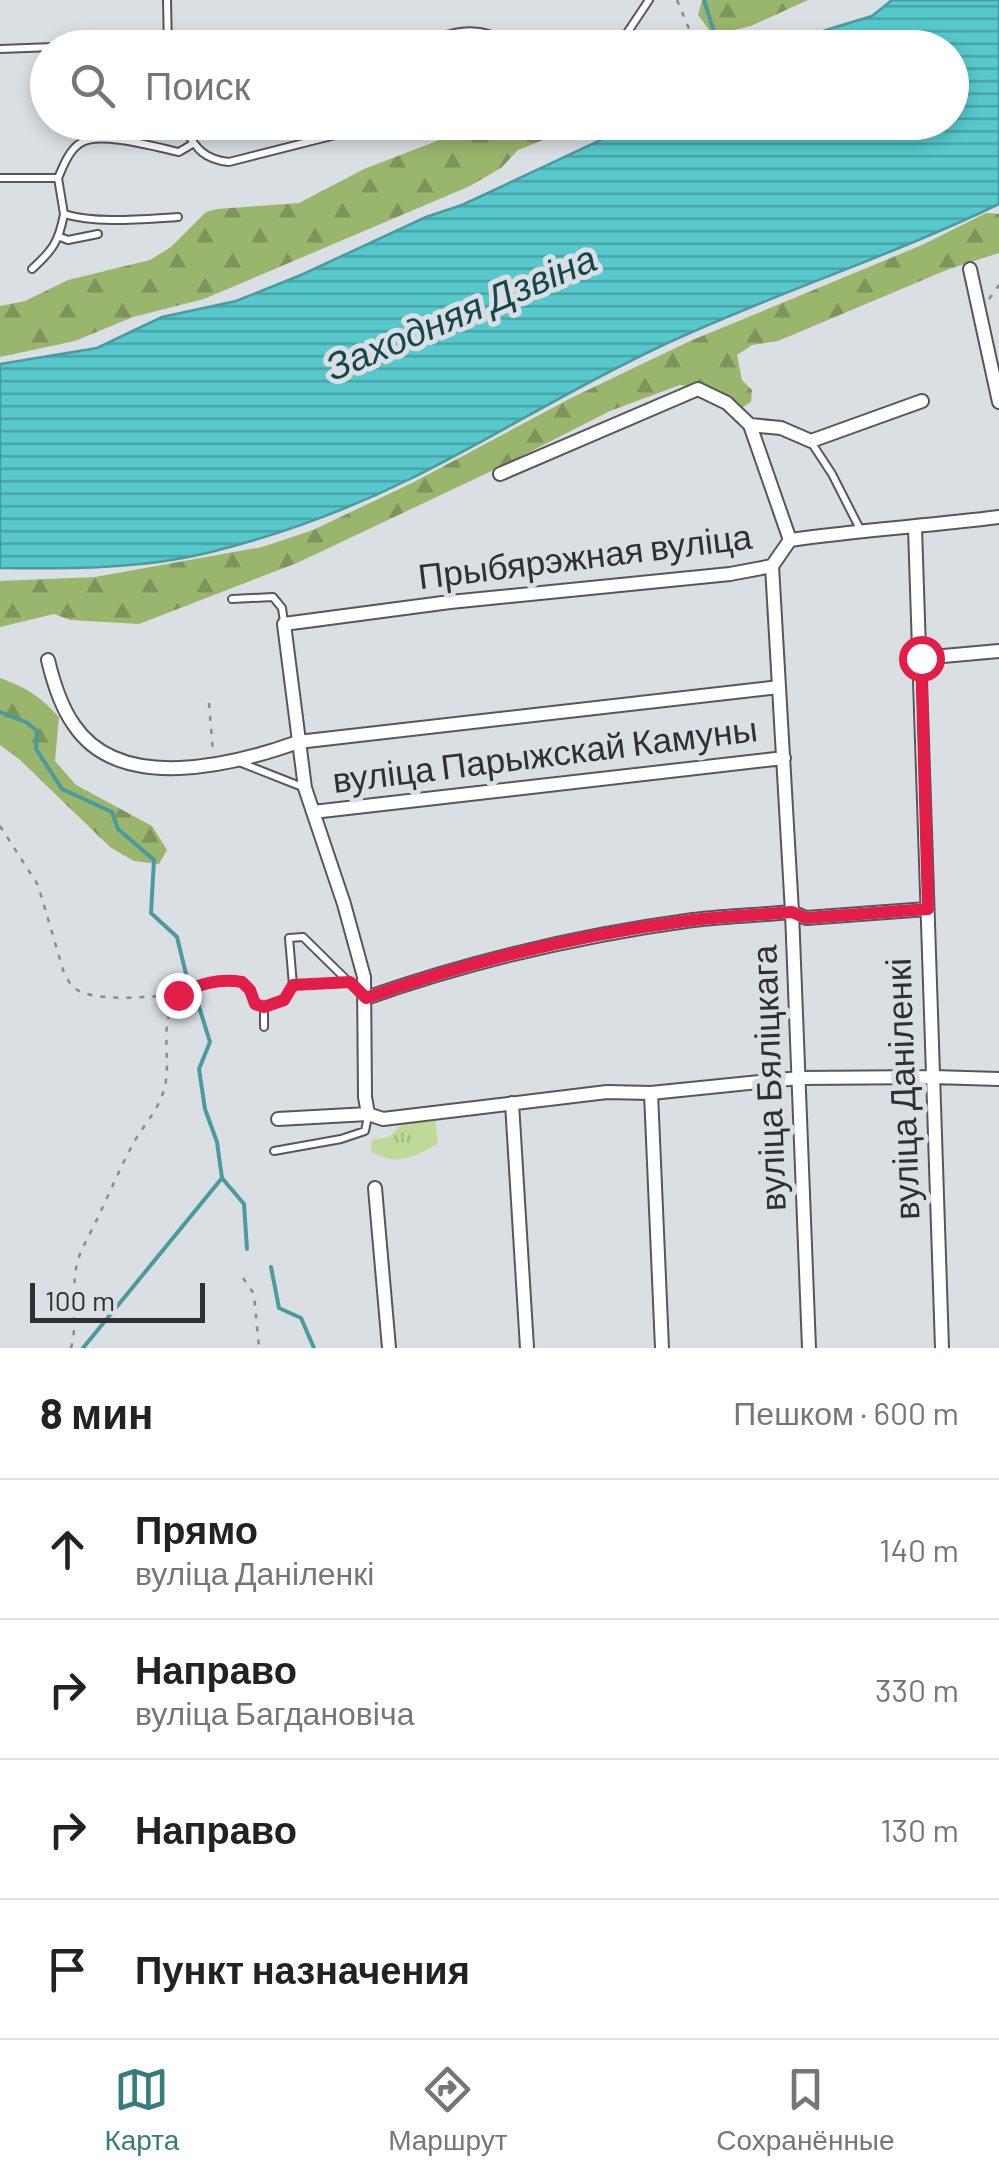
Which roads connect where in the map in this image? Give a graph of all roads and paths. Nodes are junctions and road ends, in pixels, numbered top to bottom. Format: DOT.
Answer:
graph roads {
  1 [pos="167,0"];
  2 [pos="649,0"];
  3 [pos="677,0"];
  4 [pos="168,30"];
  5 [pos="629,30"];
  6 [pos="690,30"];
  7 [pos="30,48"];
  8 [pos="0,49"];
  9 [pos="88,140"];
  10 [pos="112,140"];
  11 [pos="192,140"];
  12 [pos="316,140"];
  13 [pos="194,143"];
  14 [pos="0,178"];
  15 [pos="58,178"];
  16 [pos="64,214"];
  17 [pos="178,217"];
  18 [pos="98,234"];
  19 [pos="60,236"];
  20 [pos="32,269"];
  21 [pos="970,269"];
  22 [pos="922,401"];
  23 [pos="999,402"];
  24 [pos="750,425"];
  25 [pos="811,441"];
  26 [pos="500,474"];
  27 [pos="999,518"];
  28 [pos="915,528"];
  29 [pos="861,530"];
  30 [pos="790,540"];
  31 [pos="772,566"];
  32 [pos="232,599"];
  33 [pos="284,624"];
  34 [pos="999,651"];
  35 [pos="921,658"];
  36 [pos="48,660"];
  37 [pos="779,687"];
  38 [pos="209,704"];
  39 [pos="298,742"];
  40 [pos="784,758"];
  41 [pos="233,760"];
  42 [pos="214,763"];
  43 [pos="305,788"];
  44 [pos="312,812"];
  45 [pos="0,826"];
  46 [pos="928,909"];
  47 [pos="792,912"];
  48 [pos="350,982"];
  49 [pos="293,985"];
  50 [pos="178,995"];
  51 [pos="366,998"];
  52 [pos="264,1007"];
  53 [pos="264,1027"];
  54 [pos="932,1077"];
  55 [pos="799,1078"];
  56 [pos="999,1080"];
  57 [pos="650,1093"];
  58 [pos="512,1103"];
  59 [pos="368,1114"];
  60 [pos="278,1119"];
  61 [pos="274,1151"];
  62 [pos="374,1188"];
  63 [pos="243,1278"];
  64 [pos="71,1348"];
  65 [pos="259,1348"];
  66 [pos="389,1348"];
  67 [pos="527,1348"];
  68 [pos="662,1348"];
  69 [pos="809,1348"];
  70 [pos="942,1348"];
  1 -- 4 [label="lane"];
  2 -- 5 [label="lane"];
  3 -- 6 [label="path"];
  7 -- 8 [label="lane"];
  9 -- 15 [label="lane"];
  10 -- 13 [label="lane"];
  11 -- 13 [label="lane"];
  12 -- 13 [label="lane"];
  14 -- 15 [label="lane"];
  15 -- 16 [label="lane"];
  16 -- 17 [label="lane"];
  16 -- 19 [label="lane"];
  18 -- 19 [label="lane"];
  19 -- 20 [label="lane"];
  21 -- 23 [label="street"];
  22 -- 25 [label="street"];
  24 -- 25 [label="street"];
  24 -- 26 [label="street"];
  24 -- 30 [label="street"];
  25 -- 29 [label="lane"];
  27 -- 28 [label="street, Прыбярэжная вуліца"];
  28 -- 29 [label="street, Прыбярэжная вуліца"];
  28 -- 35 [label="street, вуліца Даніленкі"];
  29 -- 30 [label="street, Прыбярэжная вуліца"];
  30 -- 31 [label="street, Прыбярэжная вуліца"];
  31 -- 33 [label="street, Прыбярэжная вуліца"];
  31 -- 37 [label="street, вуліца Бяліцкага"];
  32 -- 33 [label="lane"];
  33 -- 39 [label="street"];
  34 -- 35 [label="street"];
  35 -- 46 [label="street, вуліца Даніленкі"];
  36 -- 42 [label="street"];
  37 -- 39 [label="street"];
  37 -- 40 [label="street, вуліца Бяліцкага"];
  38 -- 42 [label="path"];
  39 -- 41 [label="street"];
  39 -- 43 [label="street"];
  40 -- 44 [label="street, вуліца Парыжскай Камуны"];
  40 -- 47 [label="street, вуліца Бяліцкага"];
  41 -- 42 [label="street"];
  41 -- 43 [label="lane"];
  43 -- 44 [label="street"];
  44 -- 51 [label="street"];
  45 -- 50 [label="path"];
  46 -- 47 [label="street"];
  46 -- 54 [label="street, вуліца Даніленкі"];
  47 -- 51 [label="street"];
  47 -- 55 [label="street, вуліца Бяліцкага"];
  48 -- 49 [label="lane"];
  48 -- 49 [label="lane"];
  48 -- 51 [label="lane"];
  49 -- 52 [label="lane"];
  50 -- 52 [label="path"];
  50 -- 64 [label="path"];
  51 -- 59 [label="street"];
  52 -- 53 [label="lane"];
  54 -- 55 [label="street"];
  54 -- 56 [label="street"];
  54 -- 70 [label="street, вуліца Даніленкі"];
  55 -- 57 [label="street"];
  55 -- 69 [label="street, вуліца Бяліцкага"];
  57 -- 58 [label="street"];
  57 -- 68 [label="street"];
  58 -- 59 [label="street"];
  58 -- 67 [label="street"];
  59 -- 60 [label="street"];
  59 -- 61 [label="lane"];
  62 -- 66 [label="street"];
  63 -- 65 [label="path"];
}
